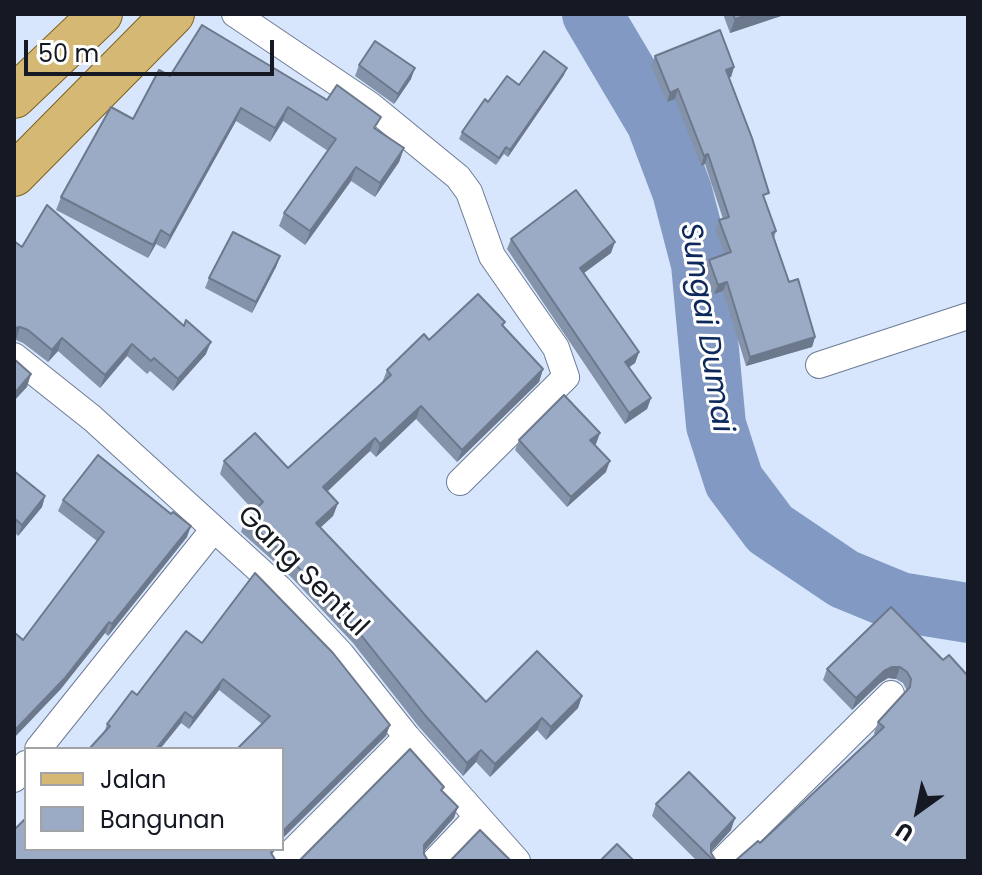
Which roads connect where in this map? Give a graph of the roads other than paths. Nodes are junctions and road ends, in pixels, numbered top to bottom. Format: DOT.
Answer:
graph roads {
  1 [pos="101,14"];
  2 [pos="173,14"];
  3 [pos="235,14"];
  4 [pos="14,97"];
  5 [pos="14,175"];
  6 [pos="968,316"];
  7 [pos="14,356"];
  8 [pos="819,365"];
  9 [pos="460,482"];
  10 [pos="214,529"];
  11 [pos="891,694"];
  12 [pos="407,737"];
  13 [pos="40,747"];
  14 [pos="477,817"];
  15 [pos="283,861"];
  16 [pos="435,861"];
  17 [pos="517,861"];
  18 [pos="722,861"];
  1 -- 4 [label="main road"];
  2 -- 5 [label="main road"];
  3 -- 9 [label="street"];
  6 -- 8 [label="street"];
  7 -- 10 [label="street, Gang Sentul"];
  10 -- 12 [label="street, Gang Sentul"];
  10 -- 13 [label="street"];
  11 -- 18 [label="street"];
  12 -- 14 [label="street, Gang Sentul"];
  12 -- 15 [label="street"];
  14 -- 16 [label="street"];
  14 -- 17 [label="street, Gang Sentul"];
}
